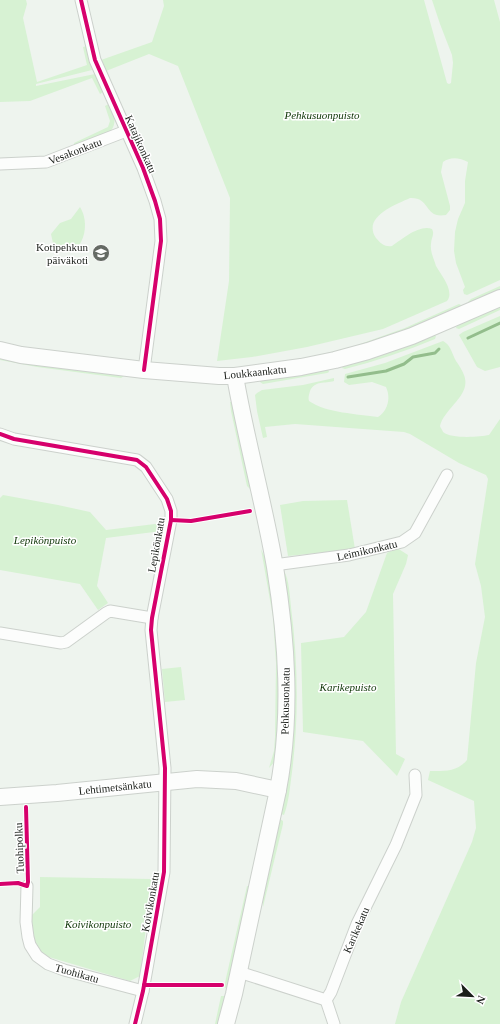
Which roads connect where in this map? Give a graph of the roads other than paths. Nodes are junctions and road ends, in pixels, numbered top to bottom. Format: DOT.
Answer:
graph roads {
  1 [pos="81,0"];
  2 [pos="126,131"];
  3 [pos="0,164"];
  4 [pos="500,298"];
  5 [pos="0,350"];
  6 [pos="144,370"];
  7 [pos="235,376"];
  8 [pos="0,434"];
  9 [pos="447,475"];
  10 [pos="274,565"];
  11 [pos="152,618"];
  12 [pos="0,633"];
  13 [pos="415,775"];
  14 [pos="165,782"];
  15 [pos="278,790"];
  16 [pos="0,797"];
  17 [pos="27,886"];
  18 [pos="239,972"];
  19 [pos="143,991"];
  20 [pos="326,1000"];
  21 [pos="135,1024"];
  22 [pos="226,1024"];
  23 [pos="334,1024"];
  1 -- 2 [label="street, Katajikonkatu"];
  2 -- 3 [label="street, Vesakonkatu"];
  2 -- 6 [label="street, Katajikonkatu"];
  4 -- 7 [label="main road, Loukkaankatu"];
  5 -- 6 [label="main road, Loukkaankatu"];
  6 -- 7 [label="main road, Loukkaankatu"];
  7 -- 10 [label="main road, Pehkusuonkatu"];
  8 -- 11 [label="street, Lepikönkatu"];
  9 -- 10 [label="street, Leimikonkatu"];
  10 -- 15 [label="main road, Pehkusuonkatu"];
  11 -- 12 [label="street"];
  11 -- 14 [label="street, Lepikönkatu"];
  13 -- 20 [label="street, Karikekatu"];
  14 -- 15 [label="main road, Lehtimetsänkatu"];
  14 -- 16 [label="main road, Lehtimetsänkatu"];
  14 -- 19 [label="street, Koivikonkatu"];
  15 -- 18 [label="main road, Pehkusuonkatu"];
  17 -- 19 [label="street, Tuohikatu"];
  18 -- 20 [label="street"];
  18 -- 22 [label="main road, Pehkusuonkatu"];
  19 -- 21 [label="street, Koivikonkatu"];
  20 -- 23 [label="street"];
}
